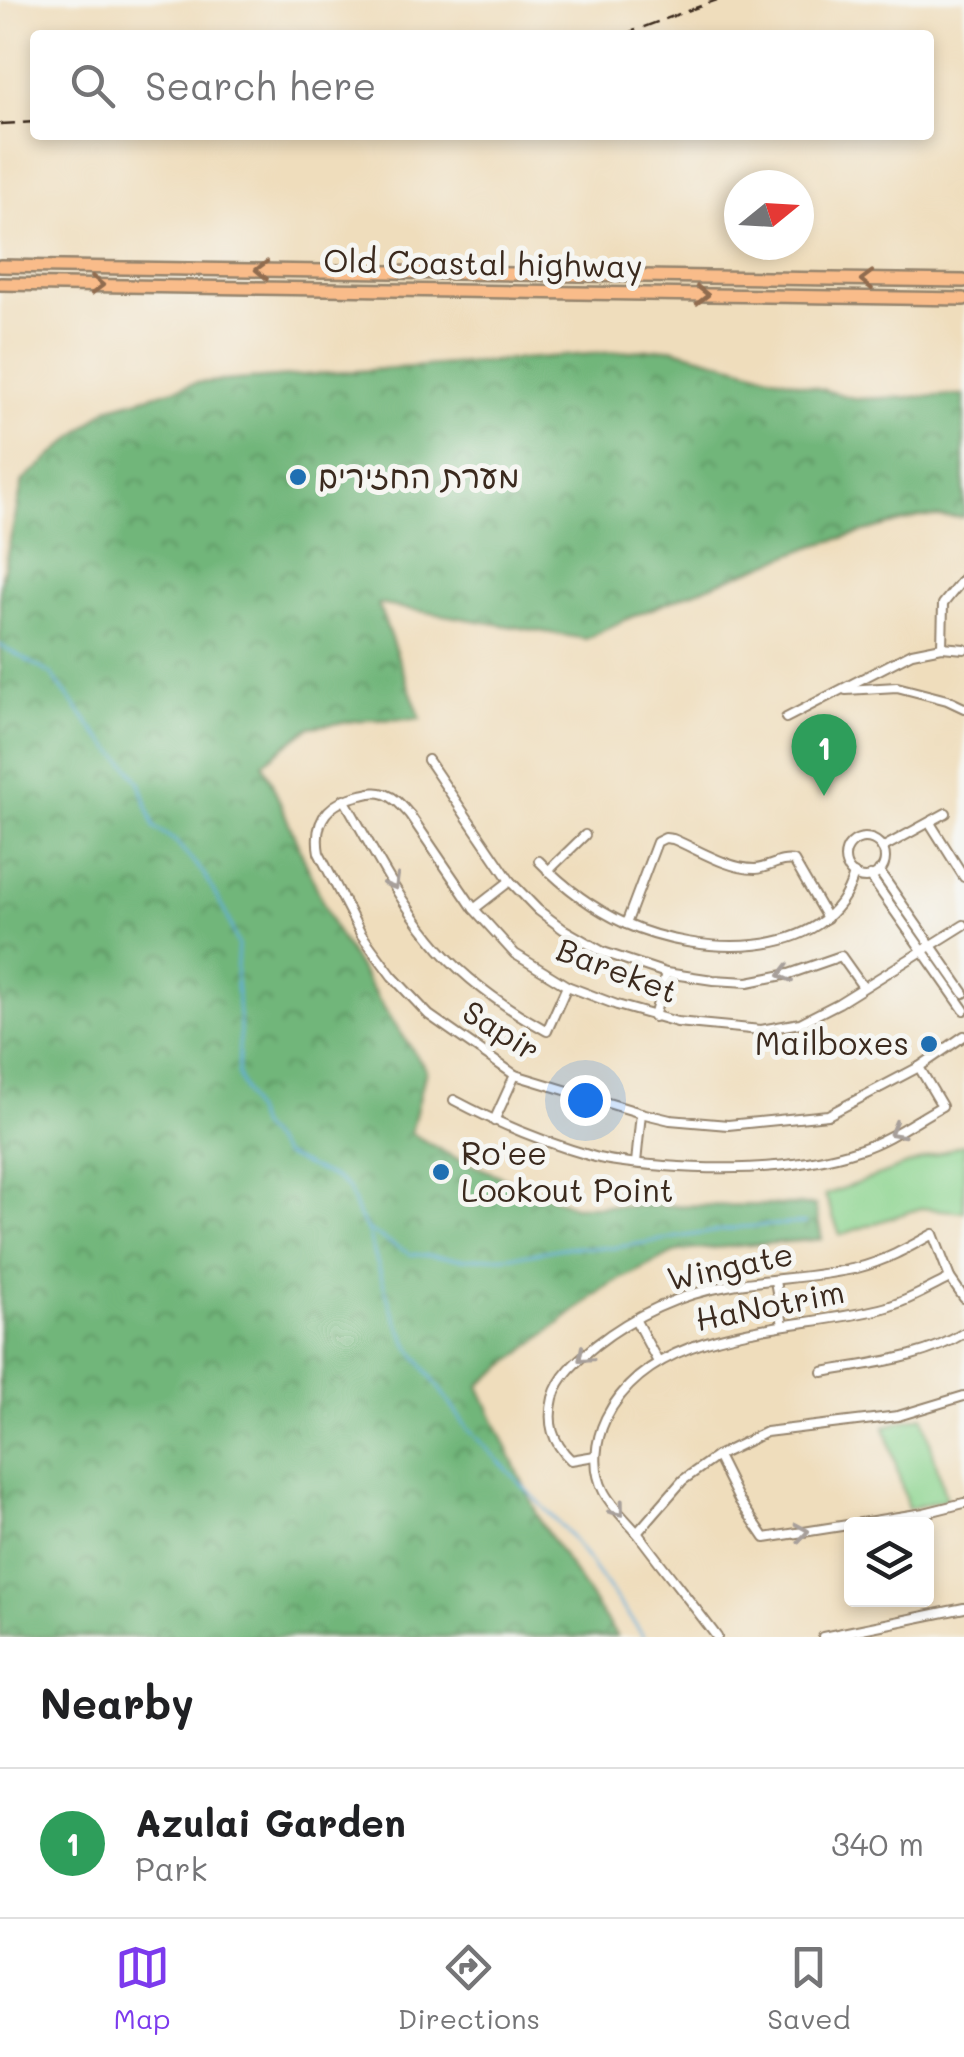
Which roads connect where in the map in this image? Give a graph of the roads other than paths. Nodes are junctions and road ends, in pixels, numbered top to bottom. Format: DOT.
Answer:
graph roads {
  1 [pos="0,266"];
  2 [pos="964,281"];
  3 [pos="0,284"];
  4 [pos="964,298"];
  5 [pos="964,578"];
  6 [pos="942,647"];
  7 [pos="964,649"];
  8 [pos="842,690"];
  9 [pos="964,708"];
  10 [pos="786,718"];
  11 [pos="428,760"];
  12 [pos="344,799"];
  13 [pos="946,813"];
  14 [pos="930,823"];
  15 [pos="585,835"];
  16 [pos="882,848"];
  17 [pos="952,858"];
  18 [pos="964,860"];
  19 [pos="538,861"];
  20 [pos="548,871"];
  21 [pos="879,871"];
  22 [pos="854,874"];
  23 [pos="870,876"];
  24 [pos="964,876"];
  25 [pos="510,881"];
  26 [pos="474,909"];
  27 [pos="827,918"];
  28 [pos="626,924"];
  29 [pos="964,926"];
  30 [pos="928,948"];
  31 [pos="666,972"];
  32 [pos="567,986"];
  33 [pos="863,987"];
  34 [pos="964,993"];
  35 [pos="964,1010"];
  36 [pos="654,1018"];
  37 [pos="964,1036"];
  38 [pos="918,1067"];
  39 [pos="515,1075"];
  40 [pos="454,1100"];
  41 [pos="641,1113"];
  42 [pos="494,1121"];
  43 [pos="636,1163"];
  44 [pos="950,1278"];
  45 [pos="775,1281"];
  46 [pos="964,1298"];
  47 [pos="635,1319"];
  48 [pos="782,1325"];
  49 [pos="964,1332"];
  50 [pos="658,1362"];
  51 [pos="823,1372"];
  52 [pos="964,1396"];
  53 [pos="595,1456"];
  54 [pos="716,1456"];
  55 [pos="964,1504"];
  56 [pos="637,1533"];
  57 [pos="964,1608"];
  58 [pos="718,1637"];
  59 [pos="823,1637"];
  2 -- 1 [label="highway, Old Coastal highway, one-way"];
  3 -- 4 [label="highway, Old Coastal highway, one-way"];
  5 -- 6 [label="street"];
  6 -- 7 [label="street"];
  6 -- 8 [label="street"];
  8 -- 9 [label="street"];
  8 -- 10 [label="street"];
  11 -- 25 [label="street"];
  12 -- 26 [label="street, Bareket"];
  12 -- 32 [label="street, one-way"];
  12 -- 39 [label="street, Sapir"];
  13 -- 14 [label="street"];
  14 -- 16 [label="street"];
  14 -- 17 [label="street"];
  15 -- 20 [label="street"];
  16 -- 21 [label="street"];
  16 -- 22 [label="street"];
  17 -- 18 [label="street"];
  17 -- 24 [label="street"];
  19 -- 20 [label="street"];
  20 -- 28 [label="street"];
  21 -- 23 [label="street"];
  21 -- 30 [label="street"];
  22 -- 23 [label="street"];
  22 -- 27 [label="street"];
  23 -- 30 [label="street"];
  25 -- 26 [label="street"];
  25 -- 31 [label="street"];
  26 -- 32 [label="street, Bareket"];
  27 -- 28 [label="street"];
  27 -- 28 [label="street"];
  29 -- 30 [label="street, Bareket"];
  30 -- 33 [label="street, Bareket"];
  30 -- 34 [label="street"];
  30 -- 35 [label="street"];
  33 -- 31 [label="street, one-way"];
  31 -- 36 [label="street"];
  32 -- 36 [label="street, Bareket"];
  33 -- 36 [label="street, Bareket"];
  37 -- 38 [label="street, Sapir"];
  38 -- 41 [label="street, Sapir"];
  38 -- 43 [label="street, one-way"];
  39 -- 41 [label="street, Sapir"];
  39 -- 42 [label="street"];
  40 -- 42 [label="street"];
  41 -- 43 [label="street"];
  42 -- 43 [label="street"];
  44 -- 45 [label="street, Wingate"];
  44 -- 46 [label="street"];
  44 -- 48 [label="street, HaNotrim"];
  45 -- 47 [label="street, Wingate"];
  45 -- 48 [label="street"];
  47 -- 50 [label="street"];
  47 -- 53 [label="street, Wingate, one-way"];
  48 -- 50 [label="street, HaNotrim"];
  49 -- 51 [label="street"];
  50 -- 53 [label="street, HaNotrim"];
  52 -- 54 [label="street"];
  53 -- 56 [label="street, one-way"];
  54 -- 55 [label="street, one-way"];
  54 -- 56 [label="street"];
  56 -- 58 [label="street"];
  57 -- 59 [label="street"];
}
